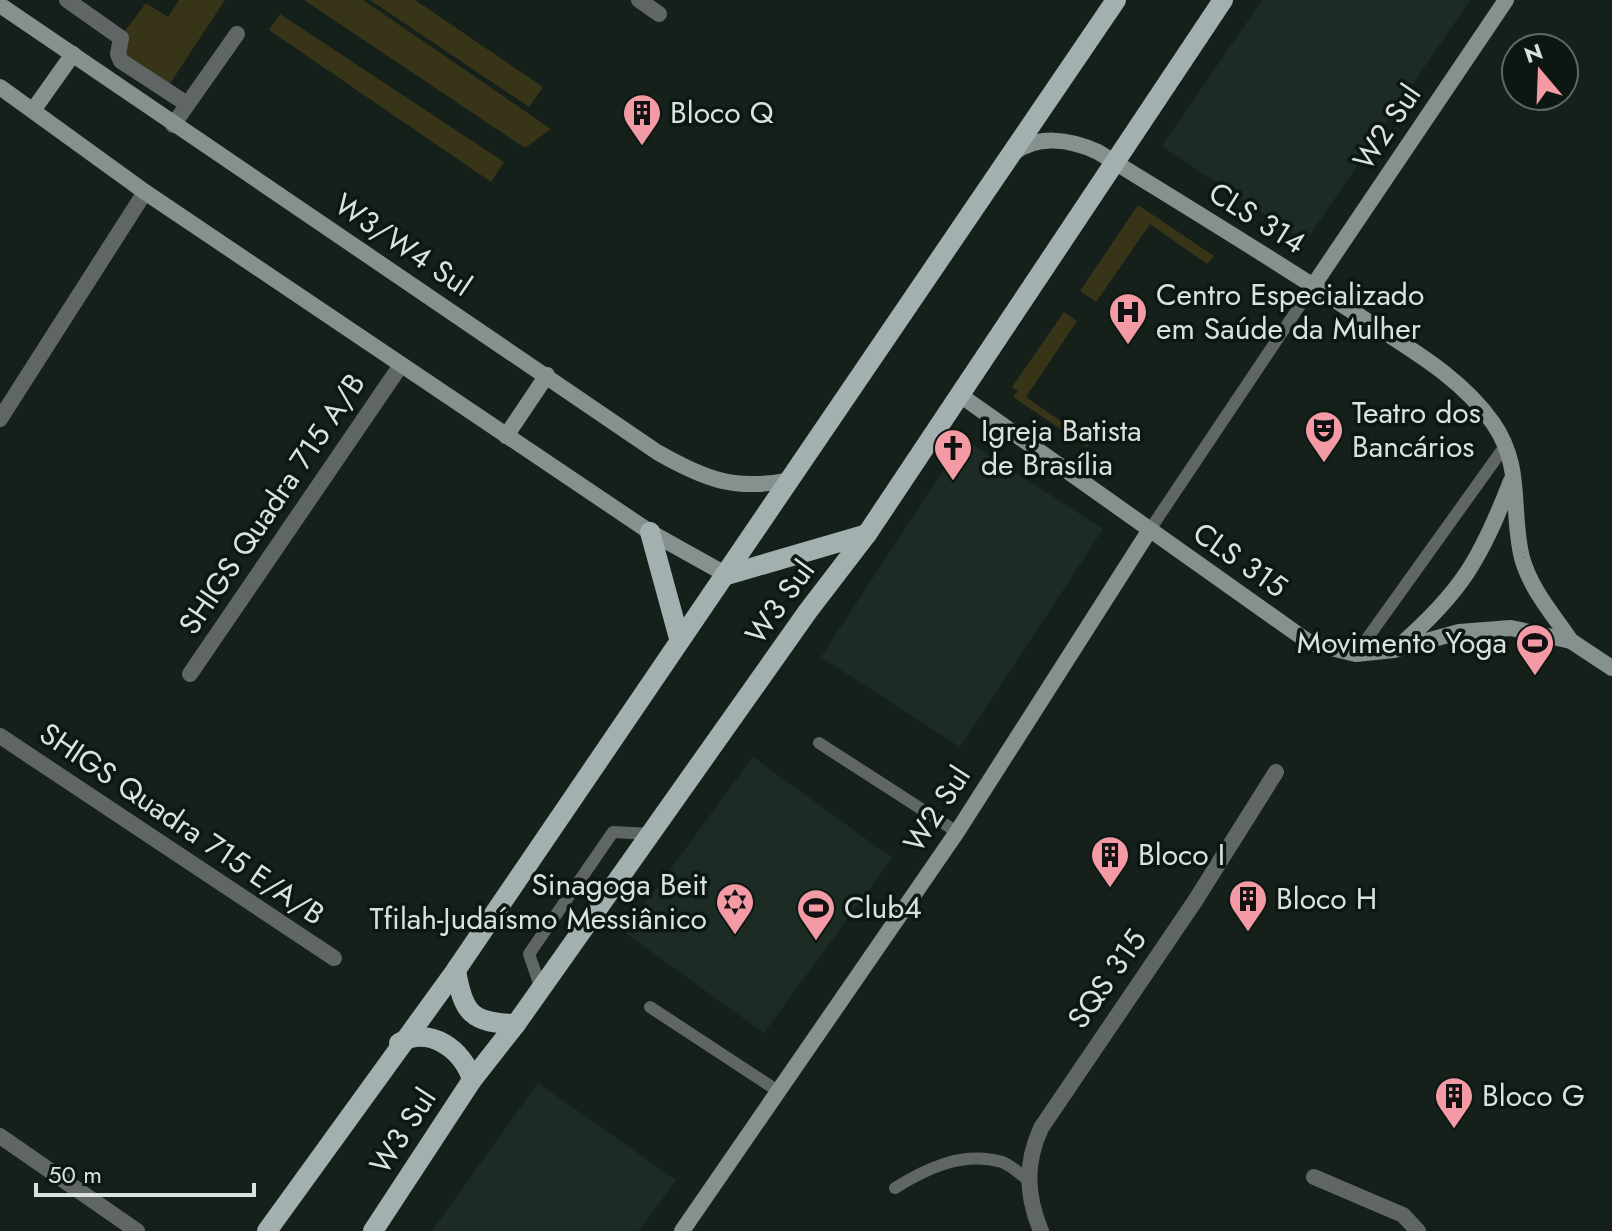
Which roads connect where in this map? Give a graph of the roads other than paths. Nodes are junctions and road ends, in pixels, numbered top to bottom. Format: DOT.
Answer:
graph roads {
  1 [pos="67,0"];
  2 [pos="639,0"];
  3 [pos="1116,0"];
  4 [pos="1223,0"];
  5 [pos="1506,0"];
  6 [pos="0,5"];
  7 [pos="659,14"];
  8 [pos="237,34"];
  9 [pos="73,54"];
  10 [pos="0,87"];
  11 [pos="187,104"];
  12 [pos="34,109"];
  13 [pos="173,125"];
  14 [pos="1012,154"];
  15 [pos="1113,161"];
  16 [pos="145,192"];
  17 [pos="1313,286"];
  18 [pos="401,365"];
  19 [pos="547,375"];
  20 [pos="960,395"];
  21 [pos="0,419"];
  22 [pos="506,436"];
  23 [pos="1505,446"];
  24 [pos="1515,471"];
  25 [pos="791,480"];
  26 [pos="1149,531"];
  27 [pos="650,532"];
  28 [pos="867,534"];
  29 [pos="727,575"];
  30 [pos="679,638"];
  31 [pos="1571,641"];
  32 [pos="1394,650"];
  33 [pos="1356,654"];
  34 [pos="1612,668"];
  35 [pos="190,674"];
  36 [pos="0,736"];
  37 [pos="819,743"];
  38 [pos="1276,772"];
  39 [pos="957,832"];
  40 [pos="651,834"];
  41 [pos="334,958"];
  42 [pos="456,970"];
  43 [pos="541,989"];
  44 [pos="650,1007"];
  45 [pos="516,1024"];
  46 [pos="399,1043"];
  47 [pos="472,1080"];
  48 [pos="778,1091"];
  49 [pos="0,1136"];
  50 [pos="1314,1177"];
  51 [pos="1028,1180"];
  52 [pos="895,1188"];
  53 [pos="137,1231"];
  54 [pos="267,1231"];
  55 [pos="373,1231"];
  56 [pos="682,1231"];
  57 [pos="1041,1231"];
  58 [pos="1418,1231"];
  1 -- 11 [label="street"];
  2 -- 7 [label="street"];
  3 -- 14 [label="main road, W3 Sul"];
  4 -- 15 [label="main road, W3 Sul"];
  5 -- 17 [label="street, W2 Sul"];
  6 -- 9 [label="street, W3/W4 Sul"];
  8 -- 11 [label="street"];
  9 -- 12 [label="street"];
  9 -- 13 [label="street, W3/W4 Sul"];
  10 -- 12 [label="street"];
  11 -- 13 [label="street"];
  12 -- 16 [label="street"];
  13 -- 19 [label="street, W3/W4 Sul"];
  14 -- 15 [label="street, CLS 314"];
  14 -- 25 [label="main road, W3 Sul"];
  15 -- 17 [label="street, CLS 314"];
  15 -- 20 [label="main road, W3 Sul"];
  16 -- 18 [label="street"];
  16 -- 21 [label="street"];
  17 -- 23 [label="street, CLS 314"];
  17 -- 26 [label="lane"];
  18 -- 22 [label="street"];
  18 -- 35 [label="street, SHIGS Quadra 715 A/B"];
  19 -- 22 [label="street"];
  19 -- 25 [label="street, W3/W4 Sul"];
  20 -- 26 [label="street, CLS 315"];
  20 -- 28 [label="main road, W3 Sul"];
  22 -- 27 [label="street"];
  23 -- 24 [label="street, CLS 314"];
  23 -- 33 [label="lane"];
  24 -- 31 [label="street, CLS 314"];
  24 -- 32 [label="street"];
  25 -- 29 [label="main road, W3 Sul"];
  26 -- 33 [label="street, CLS 315"];
  26 -- 39 [label="street, W2 Sul"];
  27 -- 29 [label="street"];
  27 -- 30 [label="main road"];
  28 -- 29 [label="main road"];
  28 -- 40 [label="main road, W3 Sul"];
  29 -- 30 [label="main road, W3 Sul"];
  30 -- 42 [label="main road, W3 Sul"];
  31 -- 32 [label="street, CLS 315"];
  31 -- 34 [label="street"];
  32 -- 33 [label="street, CLS 315"];
  36 -- 41 [label="street, SHIGS Quadra 715 E/A/B"];
  37 -- 39 [label="lane"];
  38 -- 51 [label="street, SQS 315"];
  39 -- 48 [label="street, W2 Sul"];
  40 -- 43 [label="main road, W3 Sul"];
  40 -- 43 [label="lane"];
  42 -- 45 [label="main road"];
  42 -- 46 [label="main road, W3 Sul"];
  43 -- 45 [label="main road, W3 Sul"];
  44 -- 48 [label="lane"];
  45 -- 47 [label="main road, W3 Sul"];
  46 -- 47 [label="main road"];
  46 -- 54 [label="main road, W3 Sul"];
  47 -- 55 [label="main road, W3 Sul"];
  48 -- 56 [label="street, W2 Sul"];
  49 -- 53 [label="street"];
  50 -- 58 [label="street"];
  51 -- 52 [label="lane"];
  51 -- 57 [label="street, SQS 315"];
}
